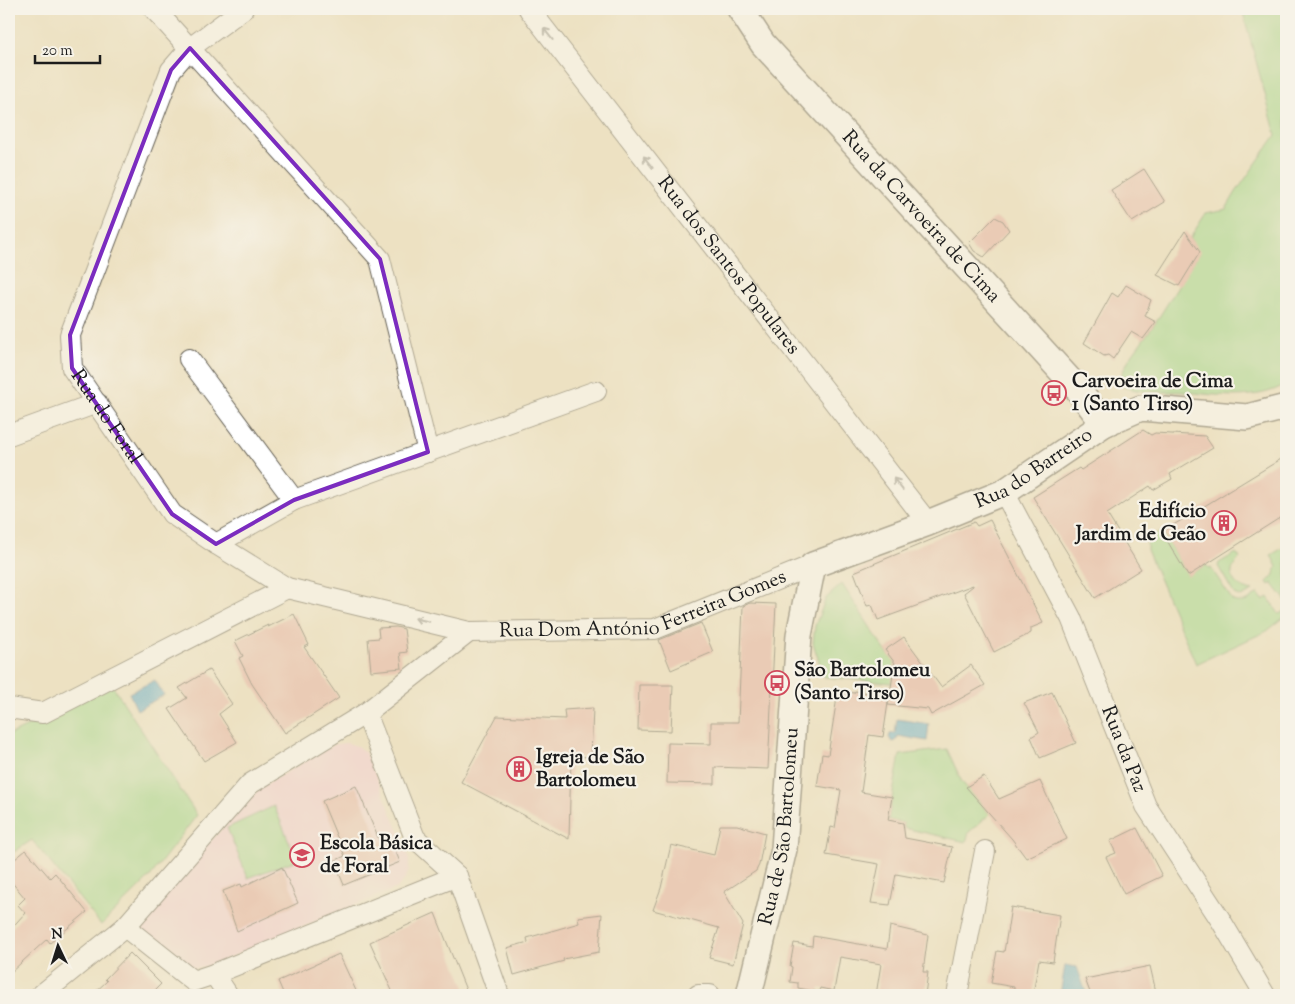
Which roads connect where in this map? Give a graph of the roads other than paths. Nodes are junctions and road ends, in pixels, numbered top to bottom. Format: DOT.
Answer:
graph roads {
  1 [pos="154,9"];
  2 [pos="244,9"];
  3 [pos="529,9"];
  4 [pos="740,9"];
  5 [pos="190,48"];
  6 [pos="189,359"];
  7 [pos="596,391"];
  8 [pos="97,403"];
  9 [pos="1286,407"];
  10 [pos="1104,424"];
  11 [pos="9,434"];
  12 [pos="428,452"];
  13 [pos="1004,492"];
  14 [pos="294,500"];
  15 [pos="928,523"];
  16 [pos="216,544"];
  17 [pos="813,565"];
  18 [pos="287,588"];
  19 [pos="469,632"];
  20 [pos="9,708"];
  21 [pos="366,713"];
  22 [pos="986,851"];
  23 [pos="457,876"];
  24 [pos="125,927"];
  25 [pos="214,974"];
  26 [pos="41,995"];
  27 [pos="228,995"];
  28 [pos="499,995"];
  29 [pos="698,995"];
  30 [pos="710,995"];
  31 [pos="749,995"];
  32 [pos="957,995"];
  33 [pos="1265,995"];
  1 -- 5 [label="street"];
  2 -- 5 [label="street, Rua do Foral"];
  15 -- 3 [label="street, Rua dos Santos Populares, one-way"];
  4 -- 10 [label="street, Rua da Carvoeira de Cima"];
  5 -- 8 [label="street, Rua do Foral"];
  5 -- 12 [label="street"];
  6 -- 14 [label="street"];
  7 -- 12 [label="street"];
  8 -- 11 [label="street"];
  8 -- 16 [label="street, Rua do Foral"];
  9 -- 10 [label="street, Rua do Barreiro"];
  10 -- 13 [label="street, Rua do Barreiro"];
  12 -- 14 [label="street"];
  13 -- 15 [label="street, Rua do Barreiro"];
  13 -- 33 [label="street, Rua da Paz"];
  14 -- 16 [label="street"];
  15 -- 17 [label="street, Rua do Barreiro"];
  16 -- 18 [label="street, Rua do Foral"];
  17 -- 19 [label="street, Rua Dom António Ferreira Gomes"];
  17 -- 31 [label="street, Rua de São Bartolomeu"];
  19 -- 18 [label="street, Rua do Foral, one-way"];
  18 -- 20 [label="street"];
  19 -- 21 [label="street"];
  21 -- 23 [label="street"];
  21 -- 24 [label="street"];
  22 -- 32 [label="street"];
  23 -- 25 [label="street"];
  23 -- 28 [label="street"];
  24 -- 25 [label="street"];
  24 -- 26 [label="street"];
  25 -- 27 [label="street"];
  29 -- 30 [label="street"];
}
